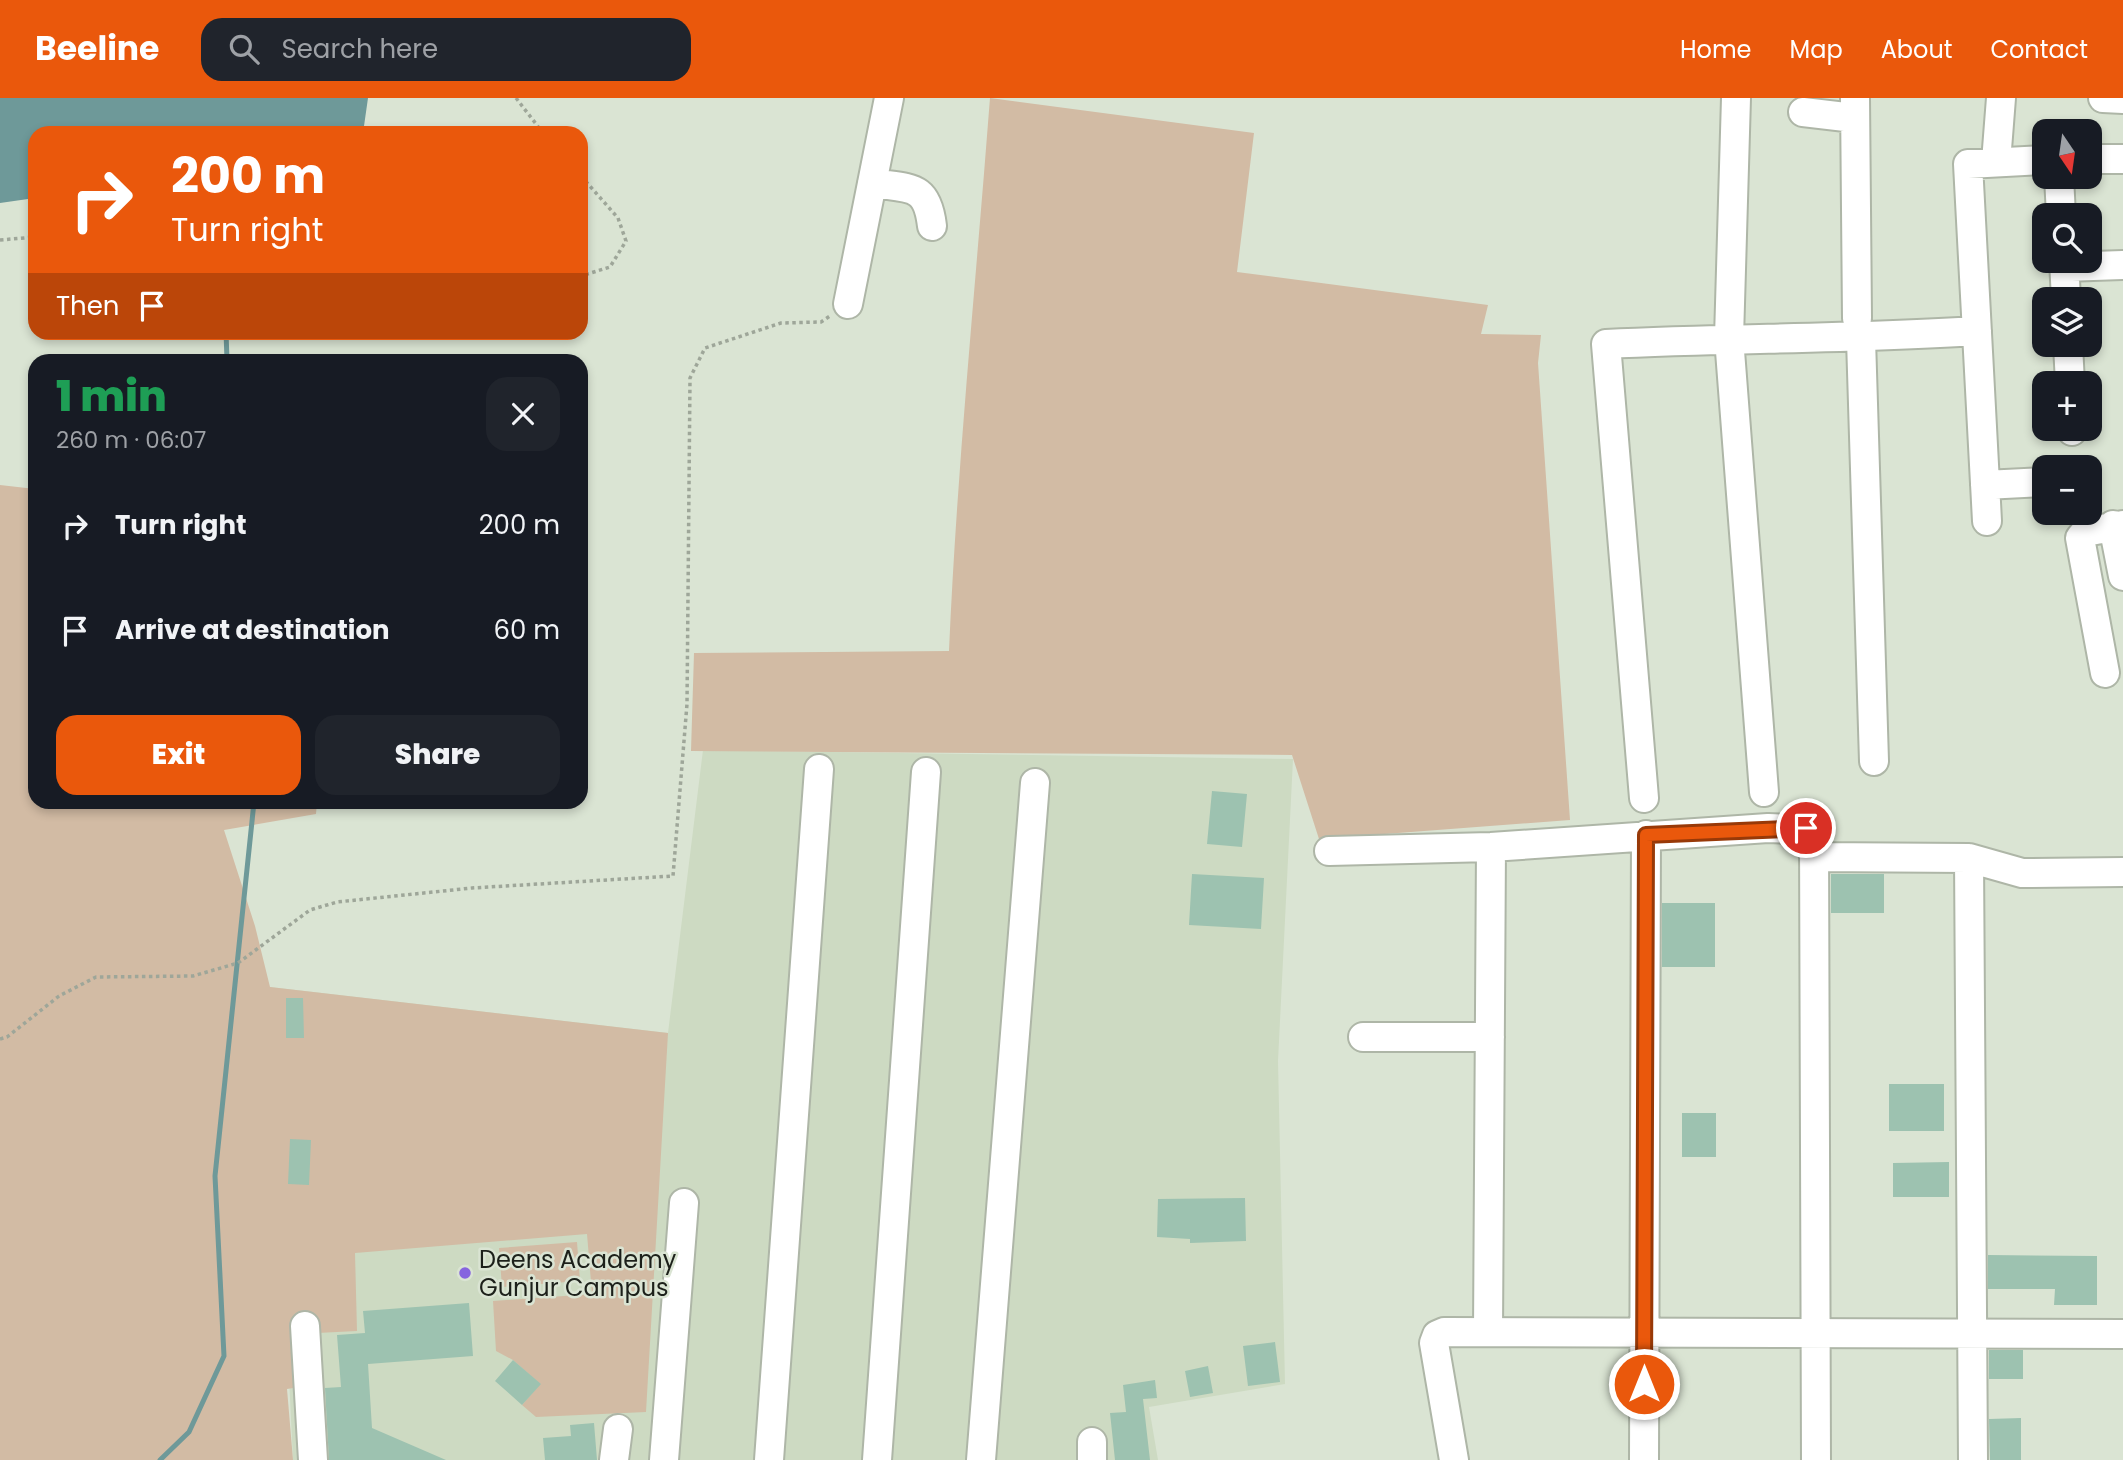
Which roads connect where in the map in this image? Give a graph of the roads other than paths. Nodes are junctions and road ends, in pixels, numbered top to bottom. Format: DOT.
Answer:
graph roads {
  1 [pos="889,98"];
  2 [pos="1736,98"];
  3 [pos="2001,98"];
  4 [pos="2103,98"];
  5 [pos="2123,99"];
  6 [pos="1854,108"];
  7 [pos="1802,112"];
  8 [pos="2102,159"];
  9 [pos="2123,159"];
  10 [pos="2032,160"];
  11 [pos="1996,162"];
  12 [pos="872,183"];
  13 [pos="932,226"];
  14 [pos="2102,265"];
  15 [pos="2123,265"];
  16 [pos="848,304"];
  17 [pos="1859,328"];
  18 [pos="1977,331"];
  19 [pos="1729,338"];
  20 [pos="2032,483"];
  21 [pos="1985,485"];
  22 [pos="1987,521"];
  23 [pos="2118,525"];
  24 [pos="2123,576"];
  25 [pos="2105,673"];
  26 [pos="1874,761"];
  27 [pos="819,769"];
  28 [pos="926,772"];
  29 [pos="1035,783"];
  30 [pos="1765,792"];
  31 [pos="1644,798"];
  32 [pos="1646,835"];
  33 [pos="1491,847"];
  34 [pos="1329,851"];
  35 [pos="1814,857"];
  36 [pos="1969,858"];
  37 [pos="2123,872"];
  38 [pos="1363,1037"];
  39 [pos="1490,1037"];
  40 [pos="684,1203"];
  41 [pos="305,1326"];
  42 [pos="1488,1332"];
  43 [pos="1644,1334"];
  44 [pos="1815,1334"];
  45 [pos="2123,1334"];
  46 [pos="1974,1335"];
  47 [pos="618,1429"];
  48 [pos="313,1460"];
  49 [pos="614,1460"];
  50 [pos="664,1460"];
  51 [pos="769,1460"];
  52 [pos="877,1460"];
  53 [pos="981,1460"];
  54 [pos="1454,1460"];
  55 [pos="1644,1460"];
  56 [pos="1816,1460"];
  57 [pos="1973,1460"];
  1 -- 12 [label="street"];
  2 -- 19 [label="street"];
  3 -- 11 [label="street"];
  4 -- 5 [label="street"];
  6 -- 7 [label="street"];
  6 -- 17 [label="street"];
  8 -- 9 [label="street"];
  10 -- 11 [label="street"];
  11 -- 18 [label="street"];
  12 -- 13 [label="street"];
  12 -- 16 [label="street"];
  14 -- 15 [label="street"];
  17 -- 18 [label="street"];
  17 -- 19 [label="street"];
  17 -- 26 [label="street"];
  18 -- 21 [label="street"];
  19 -- 30 [label="street"];
  19 -- 31 [label="street"];
  20 -- 21 [label="street"];
  21 -- 22 [label="street"];
  23 -- 24 [label="street"];
  23 -- 25 [label="street"];
  27 -- 51 [label="street"];
  28 -- 52 [label="street"];
  29 -- 53 [label="street"];
  32 -- 33 [label="street"];
  32 -- 35 [label="street"];
  32 -- 43 [label="street"];
  33 -- 34 [label="street"];
  33 -- 39 [label="street"];
  35 -- 36 [label="street"];
  35 -- 44 [label="street"];
  36 -- 37 [label="street"];
  36 -- 46 [label="street"];
  38 -- 39 [label="street"];
  39 -- 42 [label="street"];
  40 -- 50 [label="street"];
  41 -- 48 [label="street"];
  42 -- 43 [label="street"];
  42 -- 54 [label="street"];
  43 -- 44 [label="street"];
  43 -- 55 [label="street"];
  44 -- 46 [label="street"];
  44 -- 56 [label="street"];
  45 -- 46 [label="street"];
  46 -- 57 [label="street"];
  47 -- 49 [label="street"];
}
